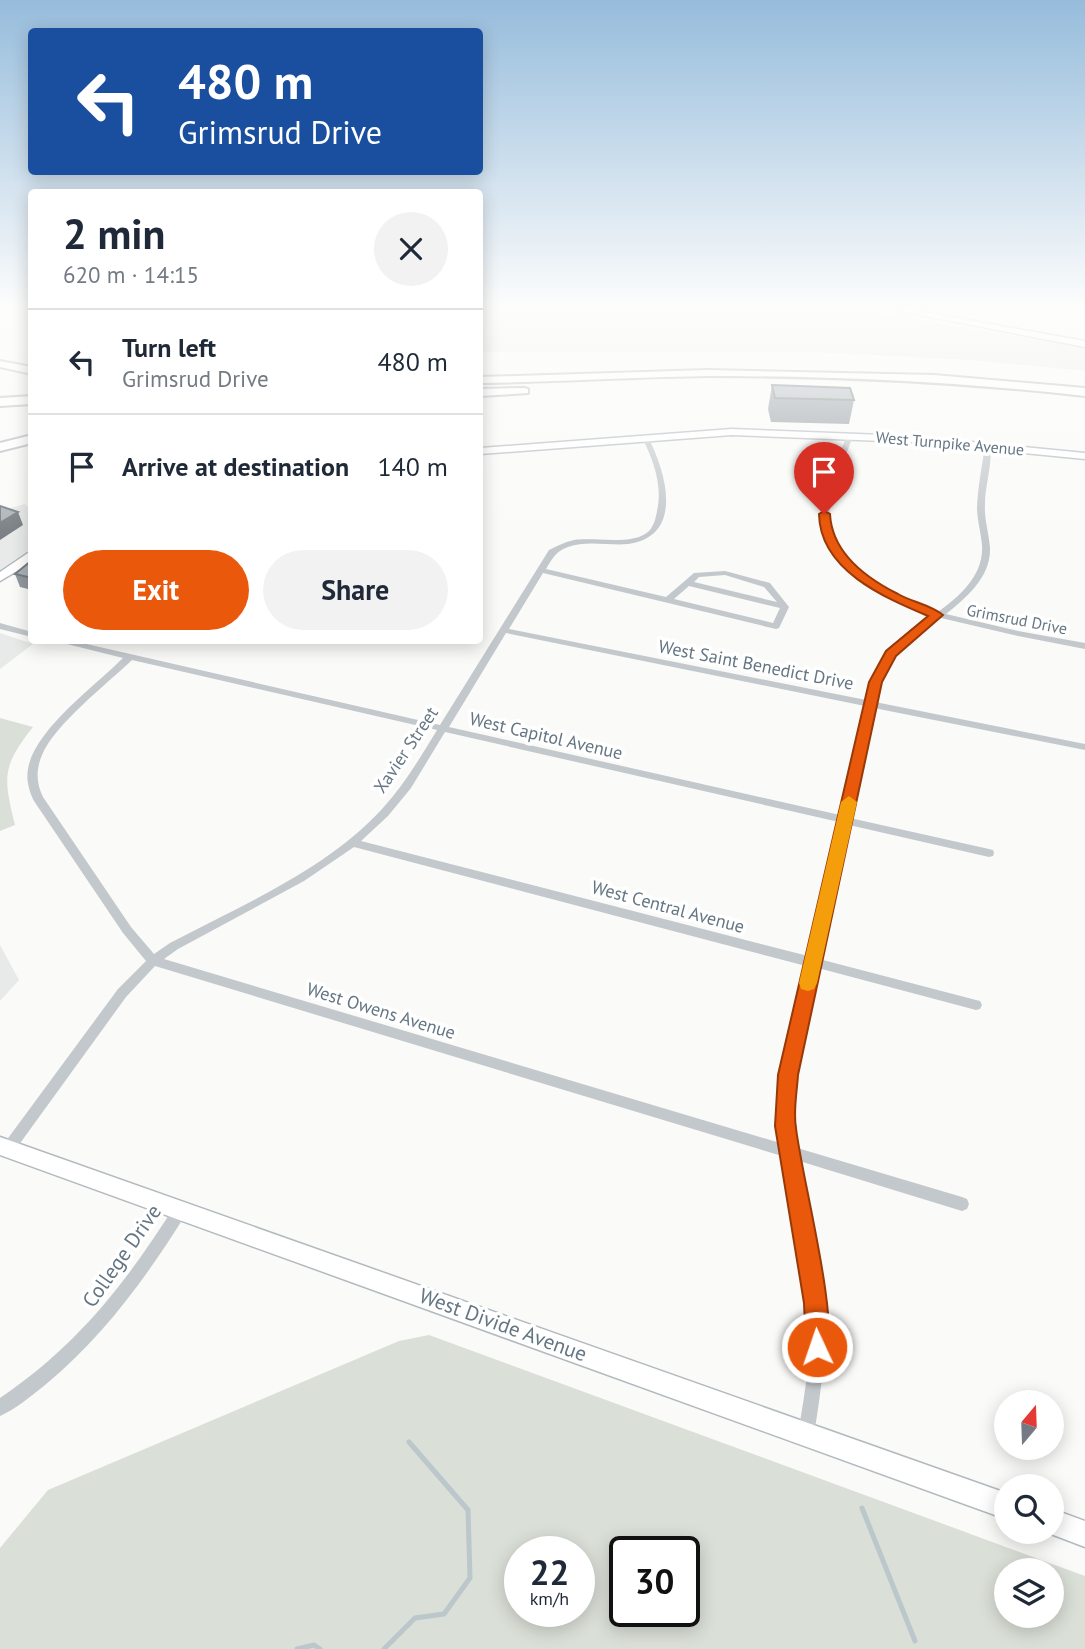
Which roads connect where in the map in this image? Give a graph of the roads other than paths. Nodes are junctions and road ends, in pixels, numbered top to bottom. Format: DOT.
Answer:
graph roads {
  1 [pos="594,387"];
  2 [pos="847,387"];
  3 [pos="1041,387"];
  4 [pos="1085,391"];
  5 [pos="483,392"];
  6 [pos="28,400"];
  7 [pos="0,401"];
  8 [pos="1085,404"];
  9 [pos="28,410"];
  10 [pos="0,411"];
  11 [pos="849,436"];
  12 [pos="645,437"];
  13 [pos="28,440"];
  14 [pos="988,446"];
  15 [pos="0,447"];
  16 [pos="483,451"];
  17 [pos="1085,456"];
  18 [pos="28,558"];
  19 [pos="540,570"];
  20 [pos="0,576"];
  21 [pos="688,583"];
  22 [pos="668,600"];
  23 [pos="785,607"];
  24 [pos="936,615"];
  25 [pos="0,626"];
  26 [pos="503,630"];
  27 [pos="28,634"];
  28 [pos="73,644"];
  29 [pos="1085,646"];
  30 [pos="130,657"];
  31 [pos="870,704"];
  32 [pos="443,728"];
  33 [pos="1085,747"];
  34 [pos="845,821"];
  35 [pos="351,842"];
  36 [pos="989,853"];
  37 [pos="153,961"];
  38 [pos="812,963"];
  39 [pos="976,1005"];
  40 [pos="4,1147"];
  41 [pos="788,1151"];
  42 [pos="962,1204"];
  43 [pos="181,1209"];
  44 [pos="0,1408"];
  45 [pos="806,1434"];
  46 [pos="994,1502"];
  47 [pos="1064,1526"];
  48 [pos="1085,1534"];
  1 -- 5 [label="highway"];
  2 -- 8 [label="highway"];
  3 -- 4 [label="highway"];
  6 -- 7 [label="highway"];
  9 -- 10 [label="highway"];
  11 -- 12 [label="street, West Turnpike Avenue"];
  11 -- 14 [label="street, West Turnpike Avenue"];
  11 -- 24 [label="street, Grimsrud Drive"];
  12 -- 16 [label="street, West Turnpike Avenue"];
  12 -- 19 [label="street, Xavier Street"];
  13 -- 15 [label="highway"];
  14 -- 17 [label="street, West Turnpike Avenue"];
  14 -- 24 [label="street"];
  18 -- 20 [label="street"];
  19 -- 22 [label="street"];
  19 -- 26 [label="street, Xavier Street"];
  21 -- 22 [label="street"];
  21 -- 23 [label="street"];
  21 -- 23 [label="street"];
  22 -- 23 [label="street"];
  24 -- 29 [label="street, Grimsrud Drive"];
  24 -- 31 [label="street"];
  25 -- 27 [label="street"];
  26 -- 31 [label="street, West Saint Benedict Drive"];
  26 -- 32 [label="street, Xavier Street"];
  28 -- 30 [label="street, West Capitol Avenue"];
  30 -- 32 [label="street, West Capitol Avenue"];
  30 -- 37 [label="street"];
  31 -- 33 [label="street, West Saint Benedict Drive"];
  31 -- 34 [label="street"];
  32 -- 34 [label="street, West Capitol Avenue"];
  32 -- 35 [label="street, Xavier Street"];
  34 -- 36 [label="street, West Capitol Avenue"];
  34 -- 38 [label="street"];
  35 -- 37 [label="street, Xavier Street"];
  35 -- 38 [label="street, West Central Avenue"];
  37 -- 40 [label="street, Xavier Street"];
  37 -- 41 [label="street, West Owens Avenue"];
  38 -- 39 [label="street, West Central Avenue"];
  38 -- 41 [label="street"];
  40 -- 43 [label="street, West Divide Avenue"];
  41 -- 42 [label="street, West Owens Avenue"];
  41 -- 45 [label="street"];
  43 -- 44 [label="street, College Drive"];
  43 -- 45 [label="street, West Divide Avenue"];
  45 -- 46 [label="street, West Divide Avenue"];
  47 -- 48 [label="street"];
}
